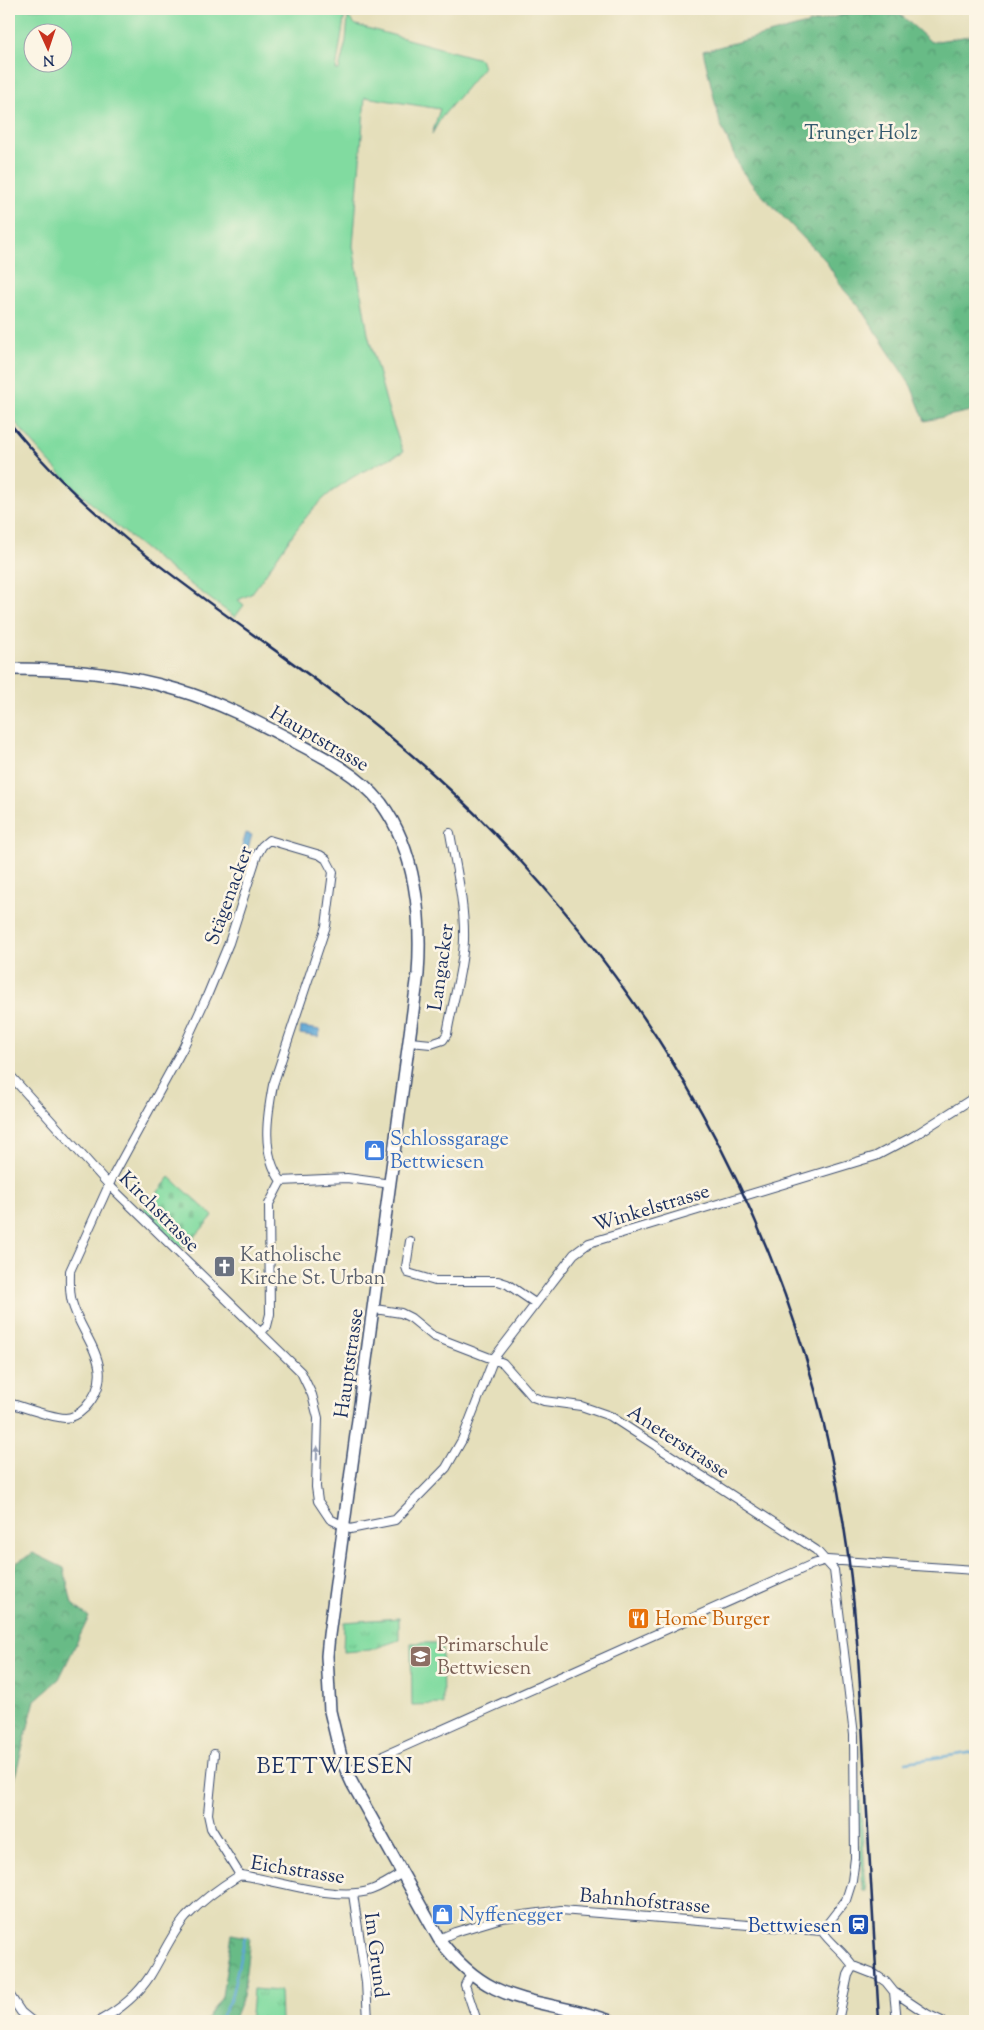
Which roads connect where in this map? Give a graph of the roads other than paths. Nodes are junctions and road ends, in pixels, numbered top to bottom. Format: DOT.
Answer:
graph roads {
  1 [pos="9,669"];
  2 [pos="450,833"];
  3 [pos="410,1042"];
  4 [pos="9,1074"];
  5 [pos="975,1098"];
  6 [pos="281,1181"];
  7 [pos="391,1184"];
  8 [pos="109,1185"];
  9 [pos="410,1241"];
  10 [pos="536,1303"];
  11 [pos="375,1309"];
  12 [pos="261,1332"];
  13 [pos="494,1358"];
  14 [pos="9,1403"];
  15 [pos="344,1526"];
  16 [pos="827,1560"];
  17 [pos="975,1570"];
  18 [pos="214,1754"];
  19 [pos="347,1772"];
  20 [pos="402,1873"];
  21 [pos="240,1875"];
  22 [pos="352,1894"];
  23 [pos="822,1931"];
  24 [pos="440,1939"];
  25 [pos="853,1966"];
  26 [pos="471,1973"];
  27 [pos="894,1992"];
  28 [pos="9,1994"];
  29 [pos="32,2021"];
  30 [pos="99,2021"];
  31 [pos="368,2021"];
  32 [pos="476,2021"];
  33 [pos="611,2021"];
  34 [pos="838,2021"];
  35 [pos="897,2021"];
  36 [pos="942,2021"];
  1 -- 3 [label="main road, Hauptstrasse"];
  2 -- 3 [label="street, Langacker"];
  3 -- 7 [label="main road, Hauptstrasse"];
  4 -- 8 [label="street, Kirchstrasse"];
  5 -- 10 [label="street, Winkelstrasse"];
  6 -- 7 [label="street"];
  6 -- 8 [label="street, Stägenacker"];
  6 -- 12 [label="street"];
  7 -- 11 [label="main road, Hauptstrasse"];
  8 -- 12 [label="street, Kirchstrasse"];
  8 -- 14 [label="street"];
  9 -- 10 [label="street"];
  10 -- 13 [label="street, Winkelstrasse"];
  11 -- 13 [label="street, Aneterstrasse"];
  11 -- 15 [label="main road, Hauptstrasse"];
  15 -- 12 [label="street, Kirchstrasse, one-way"];
  13 -- 15 [label="street, Winkelstrasse"];
  13 -- 16 [label="street, Aneterstrasse"];
  15 -- 19 [label="main road, Hauptstrasse"];
  16 -- 17 [label="street"];
  16 -- 19 [label="street"];
  16 -- 23 [label="street"];
  18 -- 21 [label="street"];
  19 -- 20 [label="main road, Hauptstrasse"];
  20 -- 22 [label="street, Eichstrasse"];
  20 -- 24 [label="main road, Hauptstrasse"];
  21 -- 22 [label="street, Eichstrasse"];
  21 -- 30 [label="street, Eichstrasse"];
  22 -- 31 [label="street, Im Grund"];
  23 -- 24 [label="street, Bahnhofstrasse"];
  23 -- 25 [label="street"];
  24 -- 26 [label="main road, Hauptstrasse"];
  25 -- 27 [label="street"];
  25 -- 34 [label="street"];
  26 -- 32 [label="street"];
  26 -- 33 [label="main road, Hauptstrasse"];
  27 -- 35 [label="street"];
  27 -- 36 [label="street"];
  28 -- 29 [label="street"];
}
